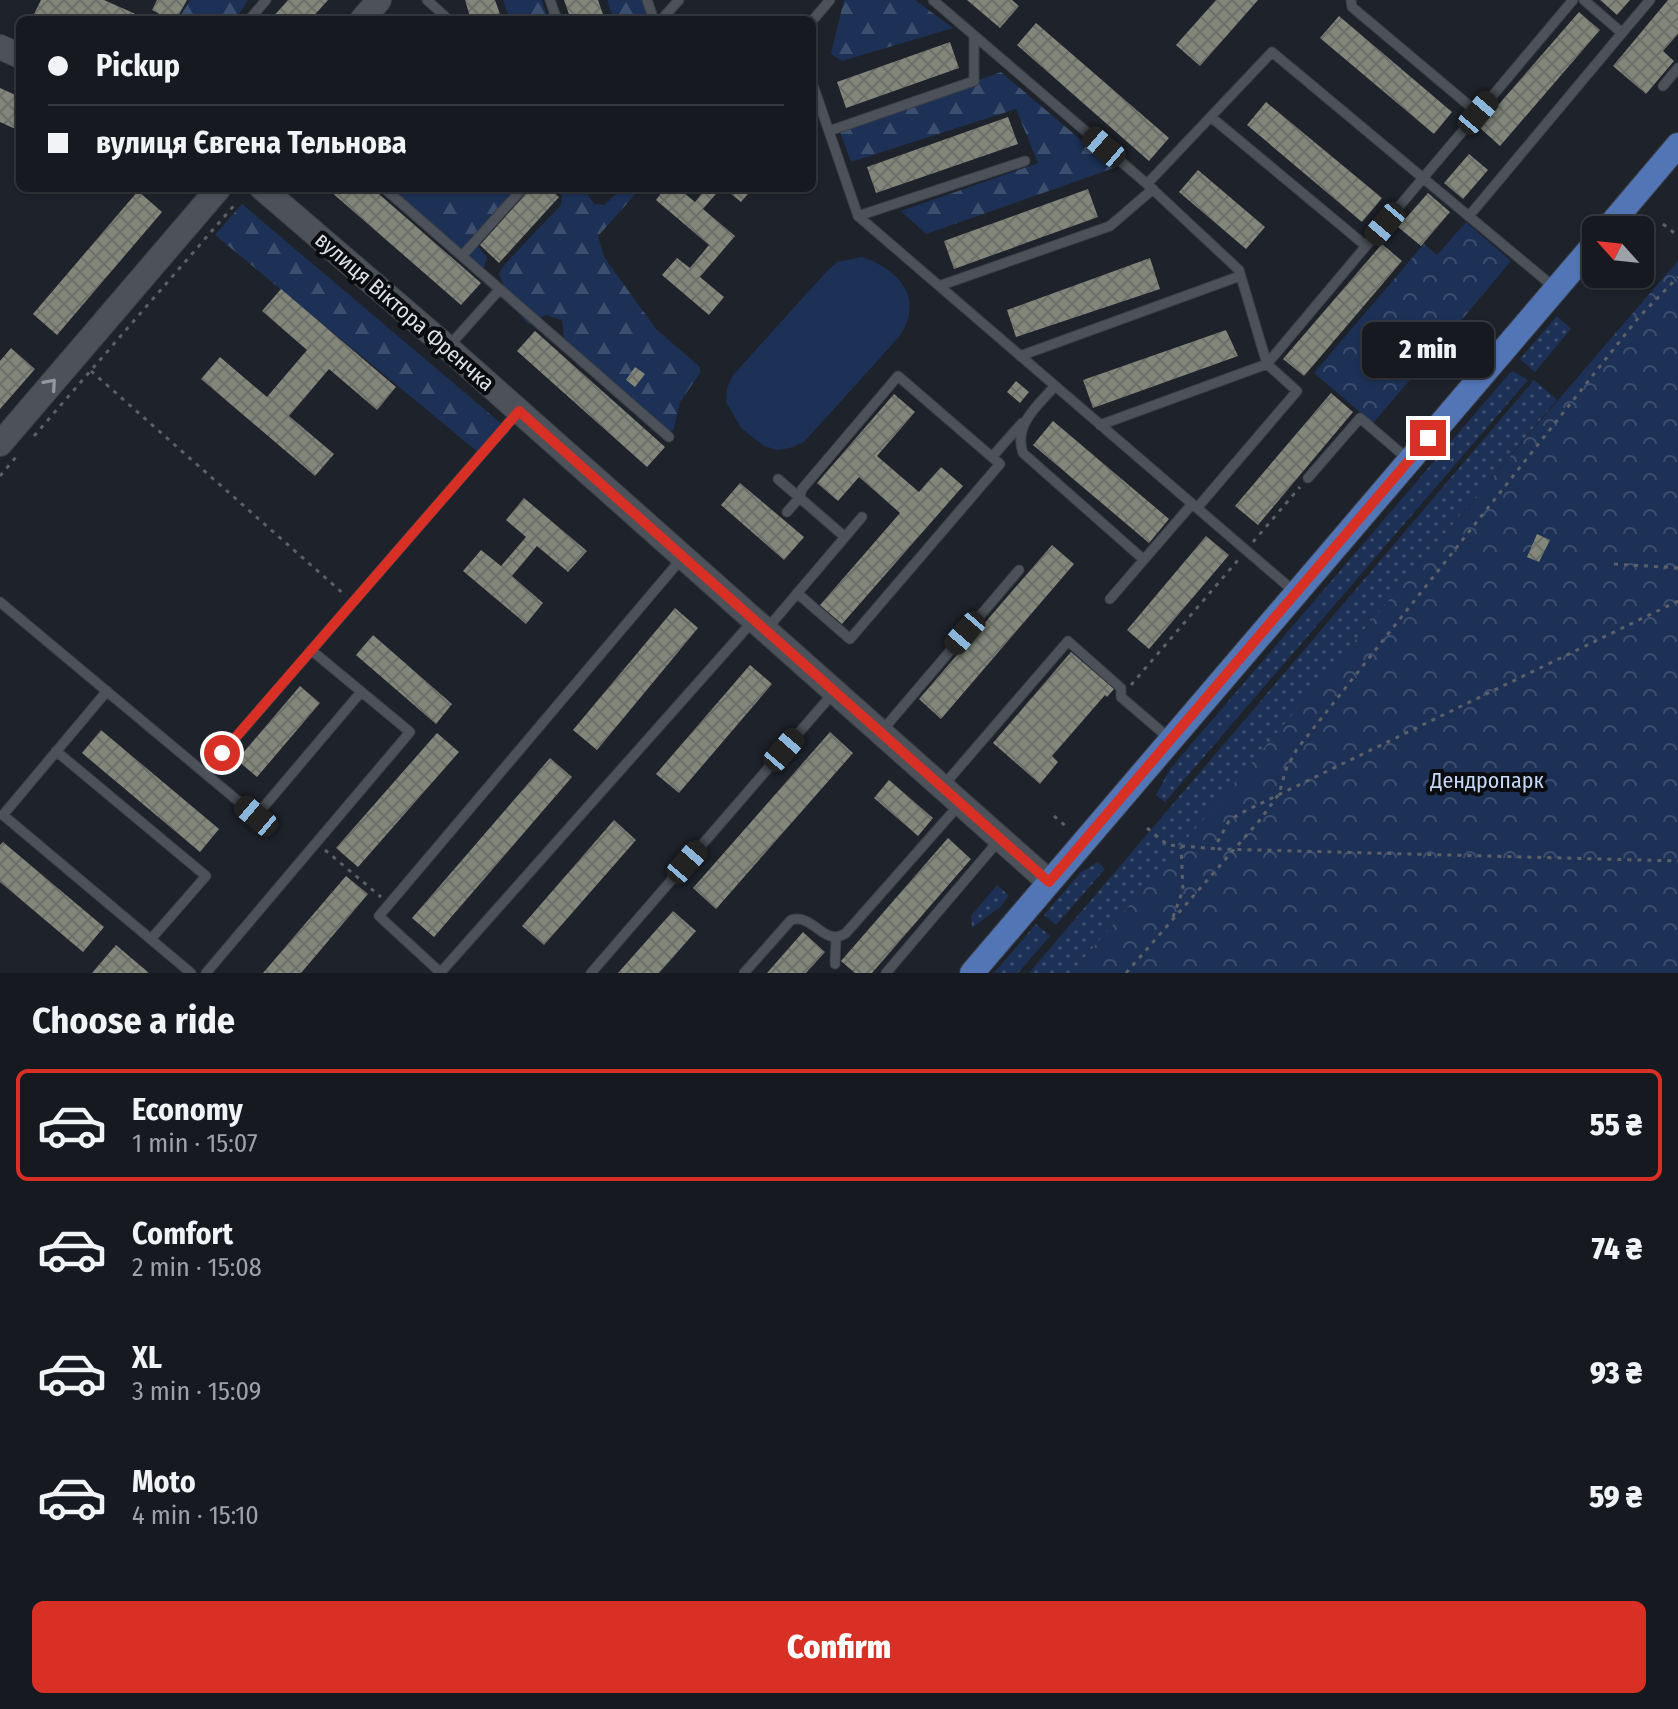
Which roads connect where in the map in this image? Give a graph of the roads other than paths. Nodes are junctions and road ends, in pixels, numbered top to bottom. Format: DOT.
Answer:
graph roads {
  1 [pos="266,0"];
  2 [pos="379,0"];
  3 [pos="427,0"];
  4 [pos="679,0"];
  5 [pos="830,0"];
  6 [pos="933,0"];
  7 [pos="1351,0"];
  8 [pos="1573,0"];
  9 [pos="1584,0"];
  10 [pos="1650,0"];
  11 [pos="252,16"];
  12 [pos="365,16"];
  13 [pos="445,16"];
  14 [pos="665,16"];
  15 [pos="816,16"];
  16 [pos="1622,33"];
  17 [pos="974,36"];
  18 [pos="1678,68"];
  19 [pos="1663,86"];
  20 [pos="816,94"];
  21 [pos="1478,113"];
  22 [pos="1211,117"];
  23 [pos="829,131"];
  24 [pos="1678,145"];
  25 [pos="1025,161"];
  26 [pos="1423,178"];
  27 [pos="1150,187"];
  28 [pos="267,192"];
  29 [pos="389,192"];
  30 [pos="519,192"];
  31 [pos="228,195"];
  32 [pos="858,216"];
  33 [pos="1469,216"];
  34 [pos="1618,216"];
  35 [pos="1366,246"];
  36 [pos="462,256"];
  37 [pos="1582,258"];
  38 [pos="1240,276"];
  39 [pos="939,286"];
  40 [pos="1556,288"];
  41 [pos="500,289"];
  42 [pos="448,348"];
  43 [pos="1020,356"];
  44 [pos="1267,364"];
  45 [pos="1055,386"];
  46 [pos="519,411"];
  47 [pos="1026,419"];
  48 [pos="1100,425"];
  49 [pos="669,437"];
  50 [pos="10,448"];
  51 [pos="992,457"];
  52 [pos="1410,460"];
  53 [pos="1308,478"];
  54 [pos="778,479"];
  55 [pos="800,497"];
  56 [pos="1194,506"];
  57 [pos="787,512"];
  58 [pos="862,517"];
  59 [pos="845,537"];
  60 [pos="683,557"];
  61 [pos="1143,559"];
  62 [pos="1019,570"];
  63 [pos="797,593"];
  64 [pos="1296,593"];
  65 [pos="1110,599"];
  66 [pos="0,602"];
  67 [pos="760,625"];
  68 [pos="311,650"];
  69 [pos="107,691"];
  70 [pos="835,691"];
  71 [pos="361,692"];
  72 [pos="881,732"];
  73 [pos="1172,740"];
  74 [pos="56,751"];
  75 [pos="205,773"];
  76 [pos="943,786"];
  77 [pos="961,803"];
  78 [pos="1000,839"];
  79 [pos="1049,882"];
  80 [pos="836,938"];
  81 [pos="151,939"];
  82 [pos="835,964"];
  83 [pos="441,972"];
  84 [pos="191,973"];
  85 [pos="206,973"];
  86 [pos="591,973"];
  87 [pos="744,973"];
  88 [pos="886,973"];
  89 [pos="972,973"];
  1 -- 11 [label="lane"];
  2 -- 12 [label="street"];
  3 -- 13 [label="lane"];
  4 -- 14 [label="lane"];
  5 -- 15 [label="lane"];
  6 -- 17 [label="lane"];
  7 -- 21 [label="lane"];
  8 -- 21 [label="lane"];
  9 -- 16 [label="lane"];
  10 -- 16 [label="lane"];
  16 -- 33 [label="lane"];
  17 -- 23 [label="lane"];
  17 -- 27 [label="lane"];
  18 -- 19 [label="lane"];
  20 -- 23 [label="lane"];
  21 -- 26 [label="lane"];
  22 -- 26 [label="lane"];
  22 -- 27 [label="lane"];
  22 -- 35 [label="lane"];
  23 -- 32 [label="lane"];
  24 -- 34 [label="main road"];
  25 -- 32 [label="lane"];
  26 -- 33 [label="lane"];
  26 -- 35 [label="lane"];
  27 -- 38 [label="lane"];
  27 -- 39 [label="lane"];
  28 -- 42 [label="street, вулиця Віктора Френчка"];
  29 -- 36 [label="lane"];
  30 -- 36 [label="lane"];
  50 -- 31 [label="street, one-way"];
  32 -- 39 [label="lane"];
  33 -- 40 [label="lane"];
  35 -- 44 [label="lane"];
  36 -- 41 [label="lane"];
  37 -- 40 [label="main road"];
  38 -- 43 [label="lane"];
  38 -- 44 [label="lane"];
  39 -- 43 [label="lane"];
  40 -- 52 [label="main road"];
  41 -- 42 [label="lane"];
  41 -- 49 [label="lane"];
  42 -- 46 [label="street, вулиця Віктора Френчка"];
  43 -- 45 [label="lane"];
  44 -- 48 [label="lane"];
  44 -- 56 [label="lane"];
  45 -- 47 [label="lane"];
  45 -- 48 [label="lane"];
  46 -- 60 [label="street, вулиця Віктора Френчка"];
  46 -- 68 [label="lane"];
  47 -- 51 [label="lane"];
  47 -- 61 [label="lane"];
  48 -- 56 [label="lane"];
  51 -- 55 [label="lane"];
  51 -- 63 [label="lane"];
  52 -- 53 [label="lane"];
  52 -- 64 [label="main road"];
  54 -- 55 [label="lane"];
  55 -- 57 [label="lane"];
  55 -- 59 [label="lane"];
  56 -- 61 [label="lane"];
  56 -- 64 [label="lane"];
  58 -- 59 [label="lane"];
  59 -- 63 [label="lane"];
  60 -- 67 [label="street, вулиця Віктора Френчка"];
  60 -- 83 [label="lane"];
  61 -- 65 [label="lane"];
  62 -- 72 [label="lane"];
  63 -- 67 [label="lane"];
  64 -- 73 [label="main road"];
  66 -- 69 [label="lane"];
  67 -- 70 [label="street, вулиця Віктора Френчка"];
  67 -- 83 [label="lane"];
  68 -- 71 [label="lane"];
  68 -- 75 [label="lane"];
  69 -- 74 [label="lane"];
  69 -- 75 [label="lane"];
  70 -- 72 [label="street, вулиця Віктора Френчка"];
  70 -- 86 [label="lane"];
  71 -- 75 [label="lane"];
  71 -- 85 [label="lane"];
  72 -- 76 [label="street, вулиця Віктора Френчка"];
  73 -- 76 [label="lane"];
  73 -- 79 [label="main road"];
  74 -- 81 [label="lane"];
  74 -- 81 [label="lane"];
  76 -- 77 [label="street, вулиця Віктора Френчка"];
  77 -- 78 [label="street, вулиця Віктора Френчка"];
  77 -- 80 [label="lane"];
  78 -- 79 [label="street, вулиця Віктора Френчка"];
  78 -- 88 [label="lane"];
  79 -- 89 [label="main road"];
  80 -- 82 [label="lane"];
  80 -- 87 [label="lane"];
  81 -- 84 [label="lane"];
}
